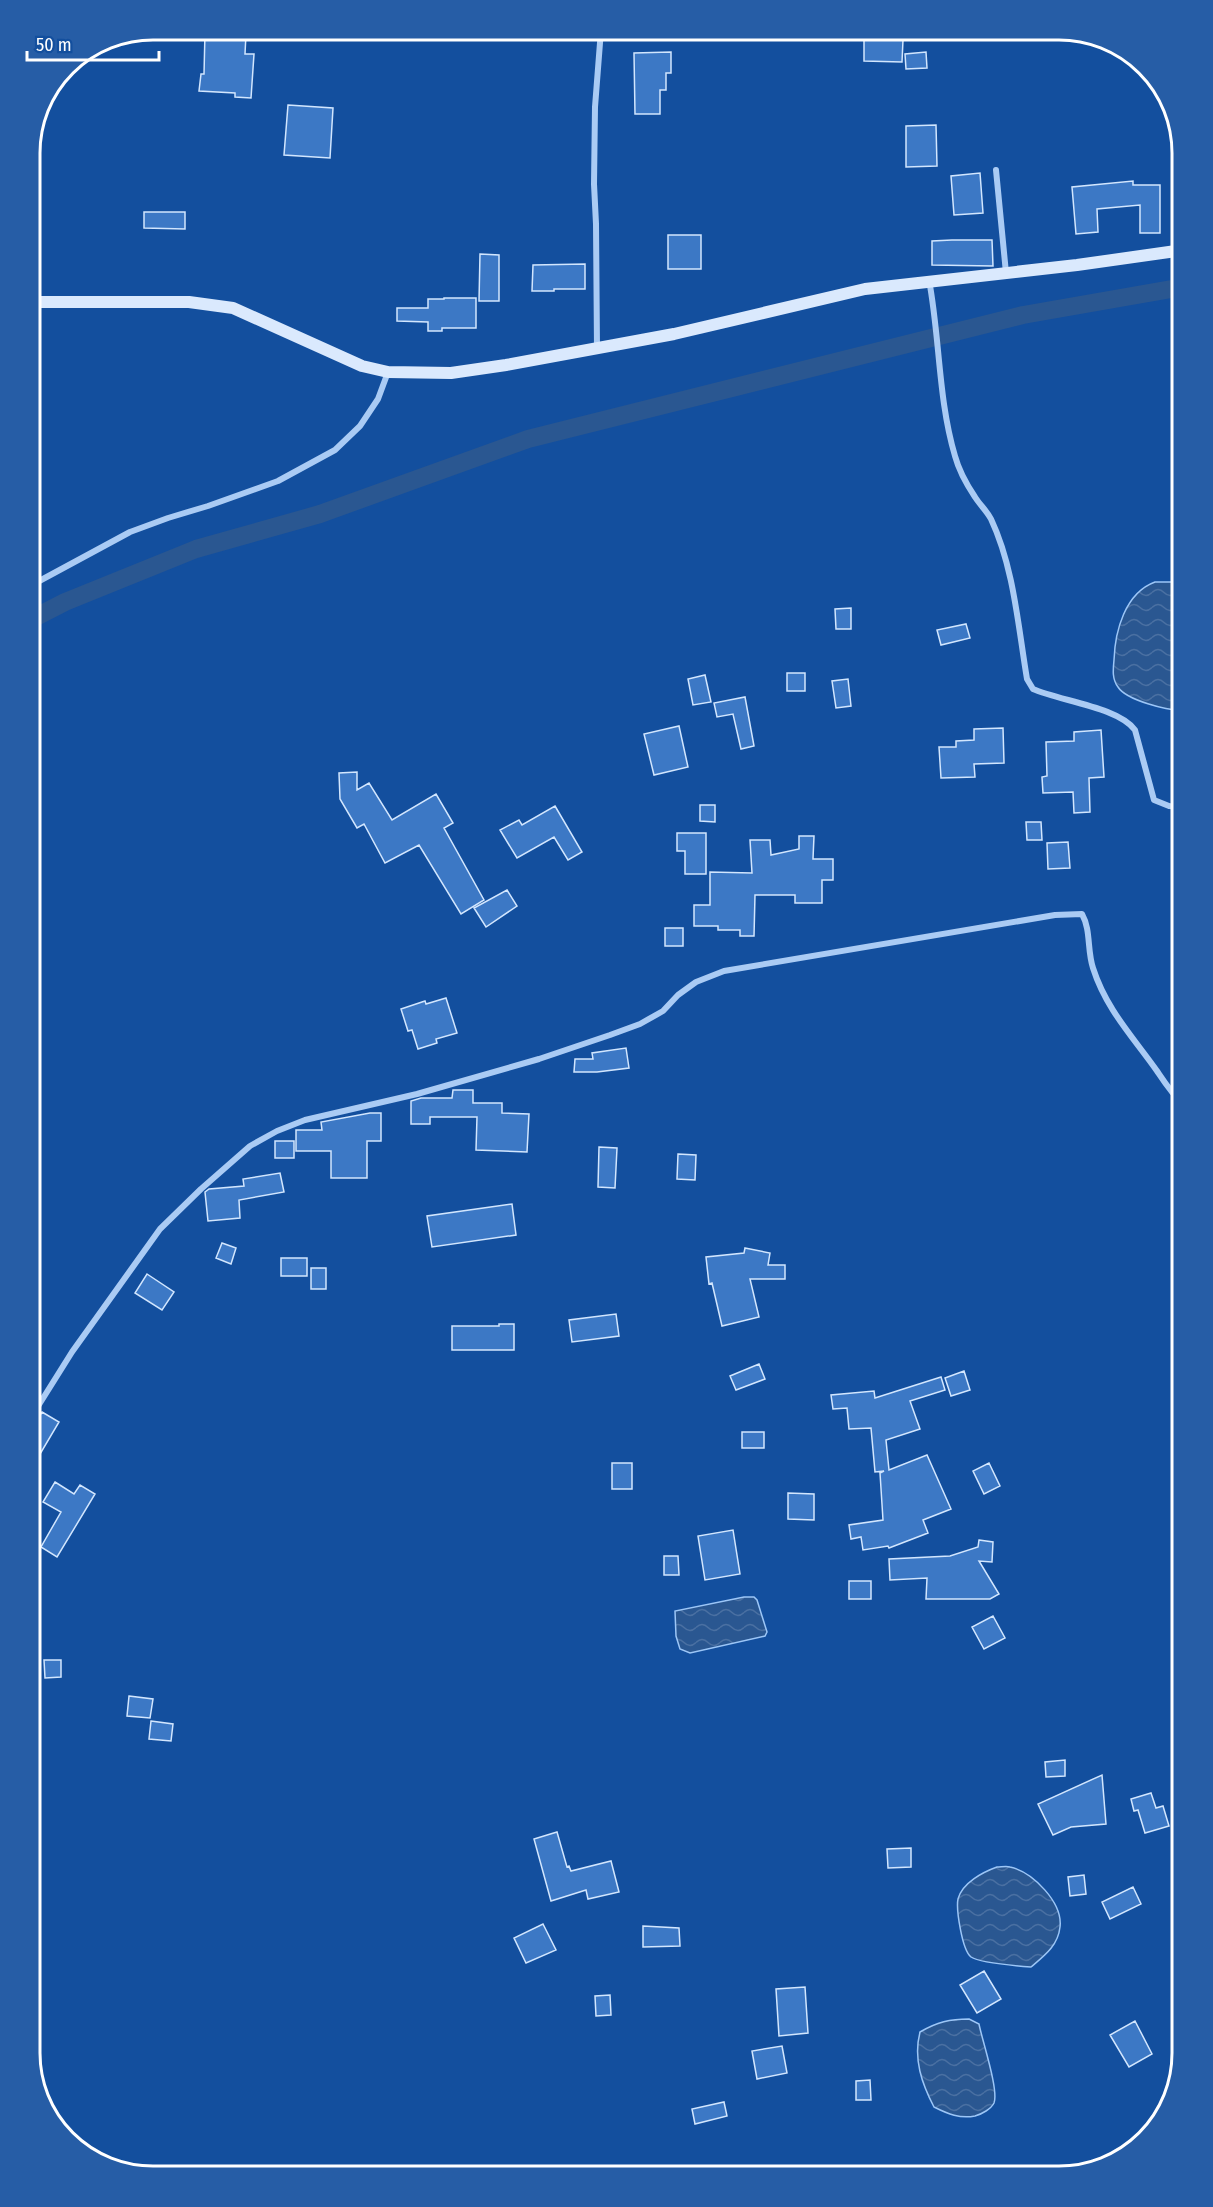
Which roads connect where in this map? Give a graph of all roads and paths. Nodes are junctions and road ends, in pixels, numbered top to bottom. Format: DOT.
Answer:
graph roads {
  1 [pos="600,40"];
  2 [pos="996,170"];
  3 [pos="1172,251"];
  4 [pos="1006,273"];
  5 [pos="929,280"];
  6 [pos="41,302"];
  7 [pos="597,348"];
  8 [pos="388,372"];
  9 [pos="41,580"];
  10 [pos="1172,806"];
  11 [pos="1172,1092"];
  12 [pos="40,1403"];
  1 -- 7 [label="street"];
  2 -- 4 [label="street"];
  3 -- 4 [label="main road"];
  4 -- 5 [label="main road"];
  5 -- 7 [label="main road"];
  5 -- 10 [label="street"];
  6 -- 8 [label="main road"];
  7 -- 8 [label="main road"];
  8 -- 9 [label="street"];
  11 -- 12 [label="street"];
}
